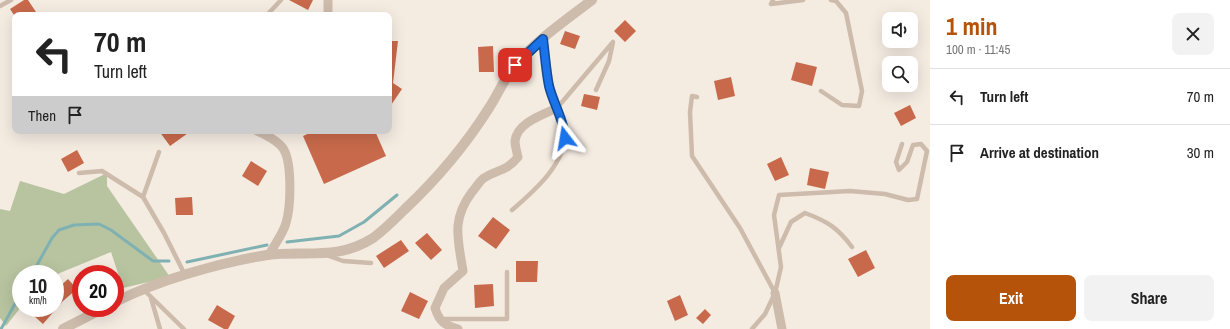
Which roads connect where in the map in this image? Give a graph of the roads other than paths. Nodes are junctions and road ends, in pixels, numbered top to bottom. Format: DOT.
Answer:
graph roads {
  1 [pos="11,0"];
  2 [pos="281,0"];
  3 [pos="328,0"];
  4 [pos="592,0"];
  5 [pos="773,0"];
  6 [pos="803,0"];
  7 [pos="831,0"];
  8 [pos="0,6"];
  9 [pos="270,12"];
  10 [pos="328,12"];
  11 [pos="543,39"];
  12 [pos="596,90"];
  13 [pos="821,91"];
  14 [pos="697,97"];
  15 [pos="556,108"];
  16 [pos="264,134"];
  17 [pos="902,144"];
  18 [pos="159,152"];
  19 [pos="79,173"];
  20 [pos="143,198"];
  21 [pos="512,210"];
  22 [pos="852,246"];
  23 [pos="779,248"];
  24 [pos="326,254"];
  25 [pos="269,255"];
  26 [pos="371,263"];
  27 [pos="508,272"];
  28 [pos="186,276"];
  29 [pos="146,293"];
  30 [pos="776,293"];
  31 [pos="124,299"];
  32 [pos="86,317"];
  33 [pos="438,319"];
  34 [pos="63,329"];
  35 [pos="160,329"];
  36 [pos="184,329"];
  37 [pos="458,329"];
  38 [pos="752,329"];
  39 [pos="782,329"];
  1 -- 8 [label="lane"];
  2 -- 9 [label="lane"];
  3 -- 10 [label="street"];
  4 -- 11 [label="street"];
  5 -- 6 [label="lane"];
  7 -- 13 [label="lane"];
  11 -- 15 [label="street"];
  11 -- 24 [label="street"];
  12 -- 15 [label="lane"];
  14 -- 30 [label="lane"];
  15 -- 21 [label="lane"];
  15 -- 33 [label="street"];
  16 -- 25 [label="street"];
  17 -- 23 [label="lane"];
  18 -- 20 [label="lane"];
  19 -- 20 [label="lane"];
  20 -- 28 [label="lane"];
  22 -- 23 [label="lane"];
  23 -- 30 [label="lane"];
  24 -- 25 [label="street"];
  24 -- 26 [label="lane"];
  25 -- 28 [label="street"];
  27 -- 33 [label="lane"];
  28 -- 29 [label="street"];
  29 -- 31 [label="street"];
  29 -- 35 [label="lane"];
  29 -- 36 [label="lane"];
  30 -- 38 [label="lane"];
  30 -- 39 [label="street"];
  32 -- 34 [label="street"];
  33 -- 37 [label="street"];
}
